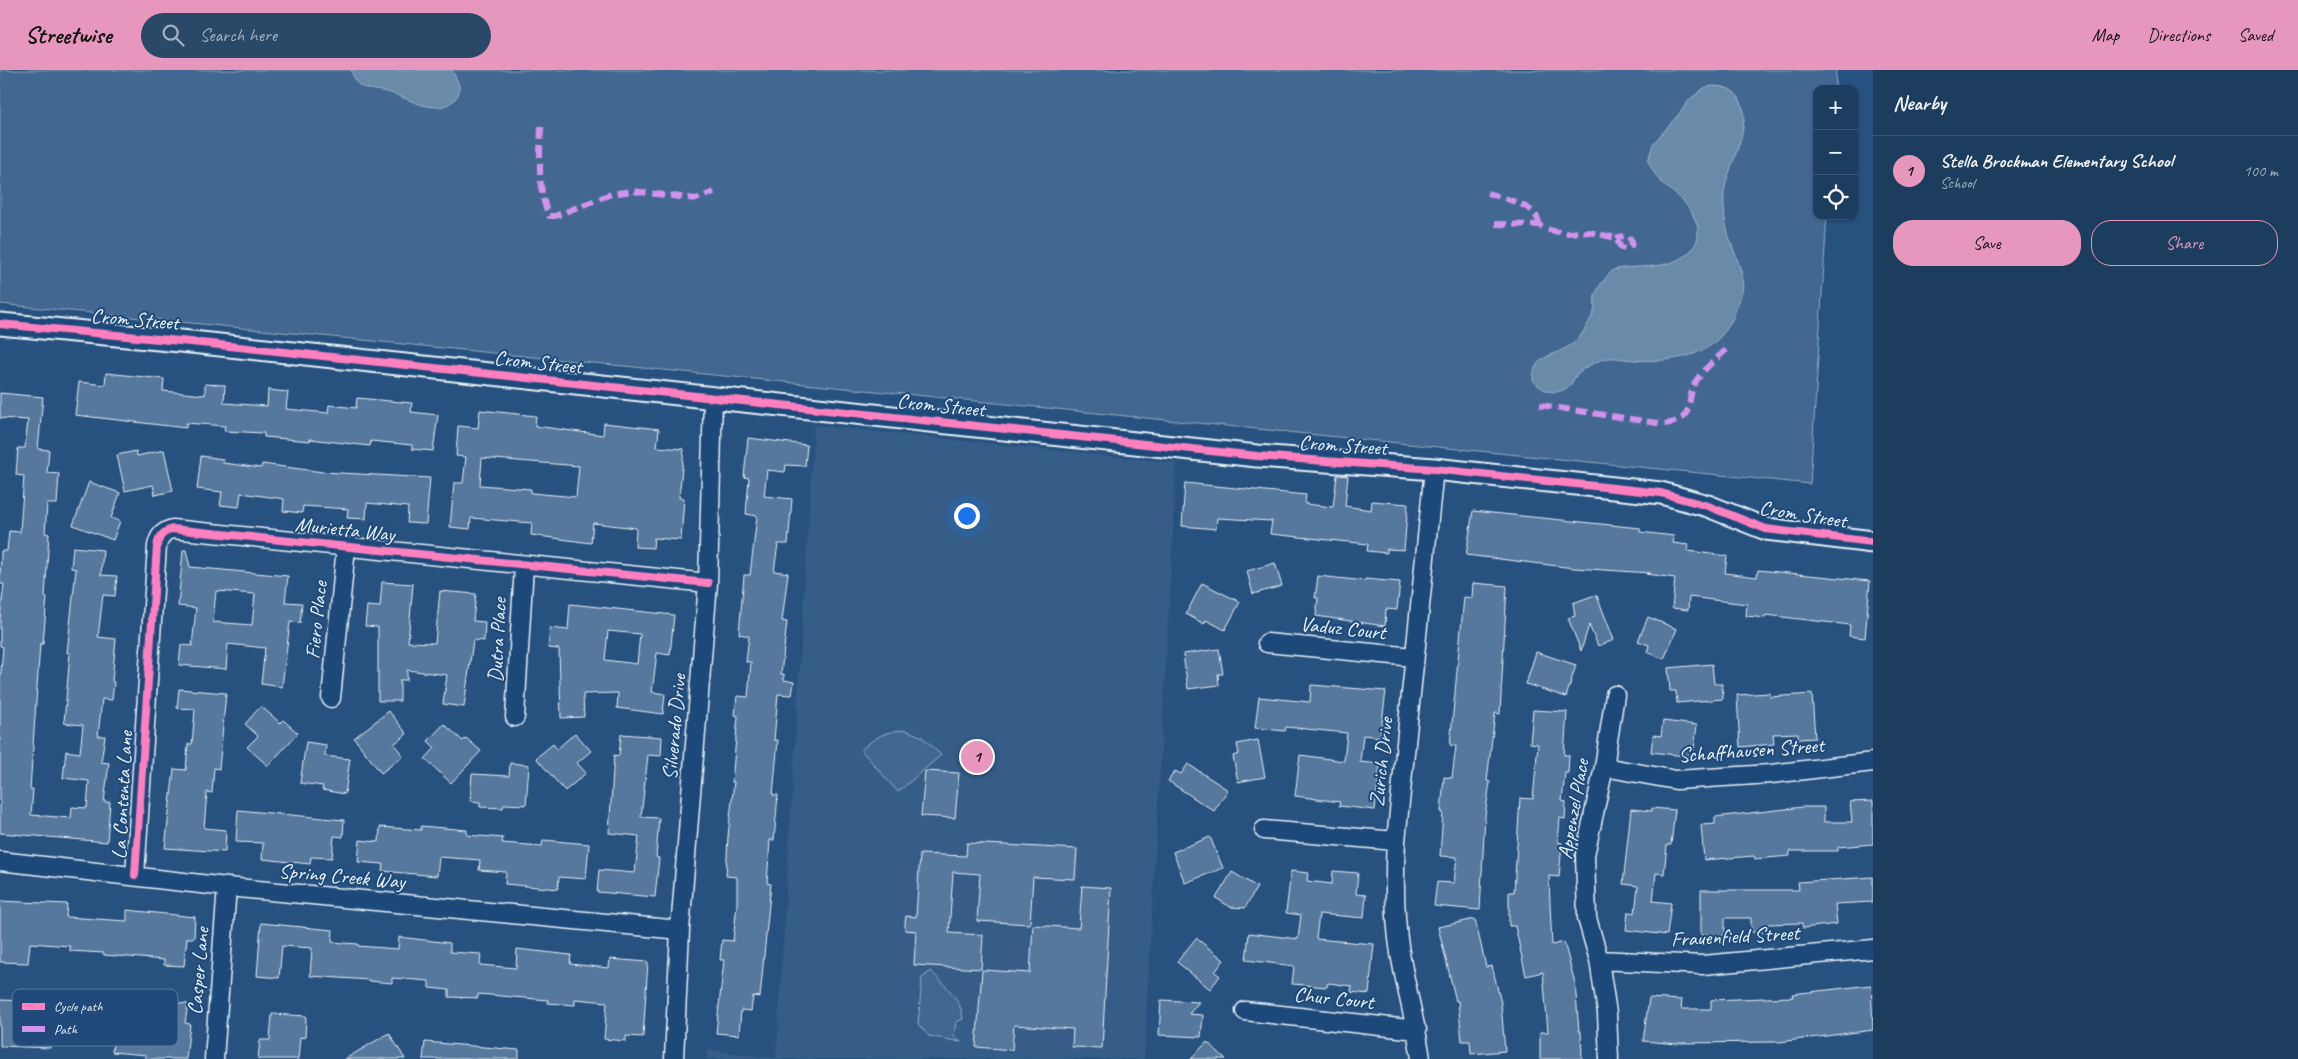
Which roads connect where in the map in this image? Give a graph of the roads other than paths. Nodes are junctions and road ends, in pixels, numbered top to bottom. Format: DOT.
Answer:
graph roads {
  1 [pos="0,324"];
  2 [pos="713,398"];
  3 [pos="1434,469"];
  4 [pos="1873,542"];
  5 [pos="346,547"];
  6 [pos="524,565"];
  7 [pos="708,583"];
  8 [pos="1267,643"];
  9 [pos="1414,657"];
  10 [pos="1615,695"];
  11 [pos="331,698"];
  12 [pos="144,716"];
  13 [pos="515,717"];
  14 [pos="1873,762"];
  15 [pos="1604,767"];
  16 [pos="1264,830"];
  17 [pos="1396,841"];
  18 [pos="0,861"];
  19 [pos="135,875"];
  20 [pos="227,887"];
  21 [pos="680,930"];
  22 [pos="1873,949"];
  23 [pos="1599,960"];
  24 [pos="1245,1011"];
  25 [pos="1417,1030"];
  26 [pos="214,1059"];
  27 [pos="674,1059"];
  28 [pos="1421,1059"];
  29 [pos="1609,1059"];
  1 -- 2 [label="street, Crom Street"];
  2 -- 3 [label="street, Crom Street"];
  2 -- 7 [label="street, Silverado Drive"];
  3 -- 4 [label="street, Crom Street"];
  3 -- 9 [label="street, Zurich Drive"];
  5 -- 6 [label="street, Murietta Way"];
  5 -- 11 [label="street, Fiero Place"];
  5 -- 12 [label="street, Murietta Way"];
  6 -- 7 [label="street, Murietta Way"];
  6 -- 13 [label="street, Dutra Place"];
  7 -- 21 [label="street, Silverado Drive"];
  8 -- 9 [label="street, Vaduz Court"];
  9 -- 17 [label="street, Zurich Drive"];
  10 -- 15 [label="street, Appenzel Place"];
  12 -- 19 [label="street, La Contenta Lane"];
  14 -- 15 [label="street, Schaffhausen Street"];
  15 -- 23 [label="street, Appenzel Place"];
  16 -- 17 [label="street"];
  17 -- 25 [label="street, Zurich Drive"];
  18 -- 19 [label="street, Spring Creek Way"];
  19 -- 20 [label="street, Spring Creek Way"];
  20 -- 21 [label="street, Spring Creek Way"];
  20 -- 26 [label="street, Casper Lane"];
  21 -- 27 [label="street, Silverado Drive"];
  22 -- 23 [label="street, Frauenfield Street"];
  23 -- 29 [label="street, Appenzel Place"];
  24 -- 25 [label="street, Chur Court"];
  25 -- 28 [label="street, Zurich Drive"];
}
